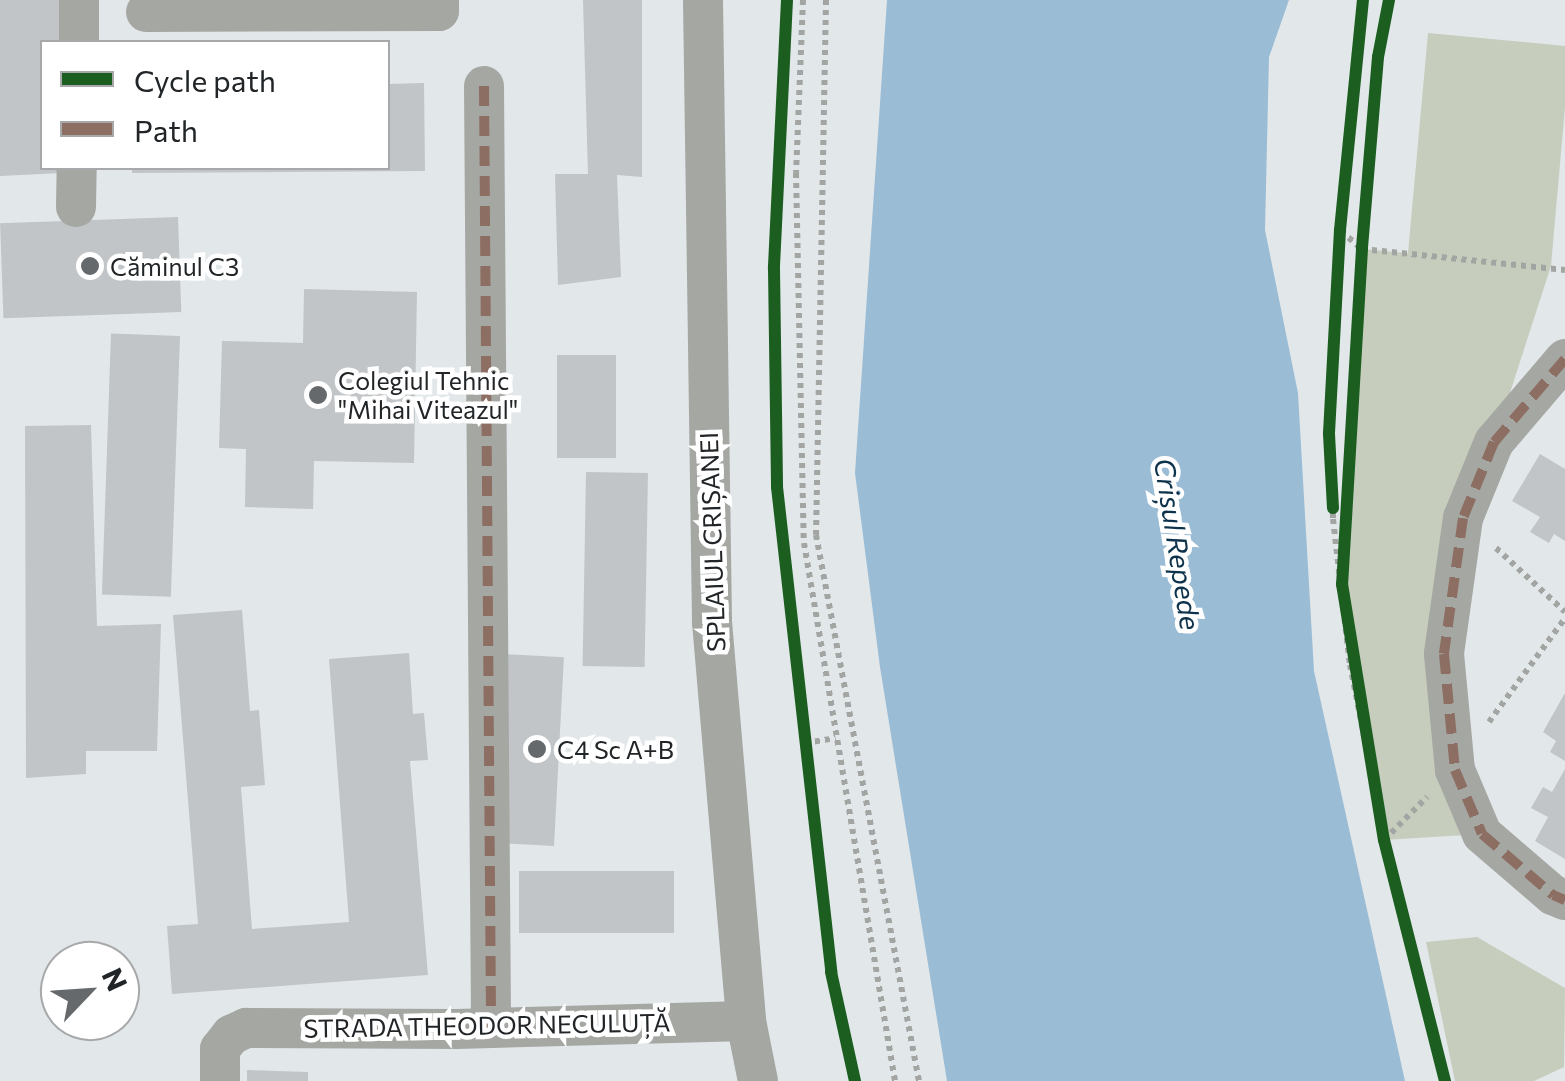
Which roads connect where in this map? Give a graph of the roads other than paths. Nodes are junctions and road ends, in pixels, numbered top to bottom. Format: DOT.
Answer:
graph roads {
  1 [pos="79,0"];
  2 [pos="438,0"];
  3 [pos="703,0"];
  4 [pos="146,12"];
  5 [pos="78,40"];
  6 [pos="484,86"];
  7 [pos="1565,359"];
  8 [pos="1565,900"];
  9 [pos="746,1021"];
  10 [pos="491,1028"];
  11 [pos="220,1081"];
  12 [pos="758,1081"];
  1 -- 5 [label="street"];
  2 -- 4 [label="street"];
  3 -- 9 [label="street, SPLAIUL CRIȘANEI"];
  6 -- 10 [label="street"];
  7 -- 8 [label="street"];
  9 -- 10 [label="street, STRADA THEODOR NECULUȚĂ"];
  9 -- 12 [label="street, SPLAIUL CRIȘANEI"];
  10 -- 11 [label="street, STRADA THEODOR NECULUȚĂ"];
}
